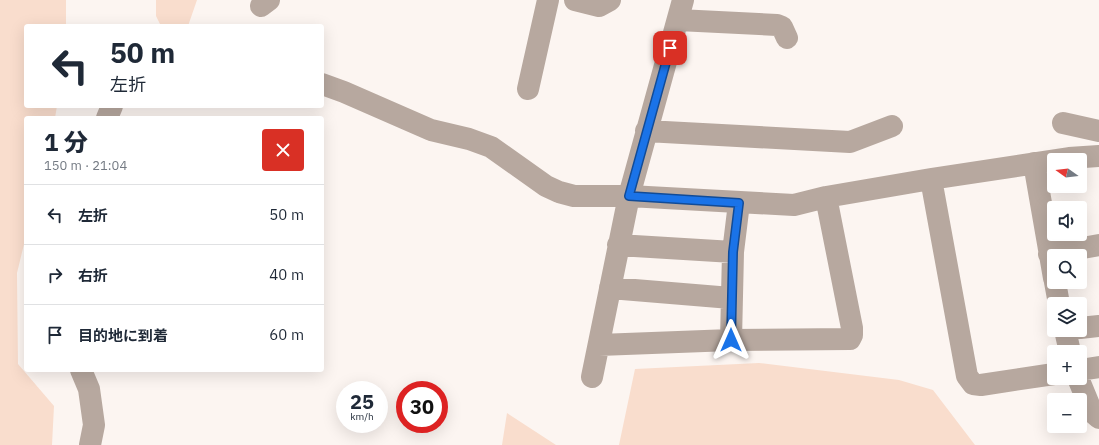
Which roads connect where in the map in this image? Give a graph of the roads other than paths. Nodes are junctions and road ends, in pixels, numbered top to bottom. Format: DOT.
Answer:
graph roads {
  1 [pos="548,0"];
  2 [pos="575,0"];
  3 [pos="610,0"];
  4 [pos="681,10"];
  5 [pos="787,38"];
  6 [pos="324,85"];
  7 [pos="528,89"];
  8 [pos="1063,123"];
  9 [pos="892,126"];
  10 [pos="646,131"];
  11 [pos="1099,131"];
  12 [pos="1099,156"];
  13 [pos="1034,163"];
  14 [pos="932,179"];
  15 [pos="629,196"];
  16 [pos="826,197"];
  17 [pos="739,203"];
  18 [pos="618,245"];
  19 [pos="1099,245"];
  20 [pos="1048,249"];
  21 [pos="1077,249"];
  22 [pos="733,252"];
  23 [pos="610,288"];
  24 [pos="731,298"];
  25 [pos="1099,326"];
  26 [pos="1087,327"];
  27 [pos="731,340"];
  28 [pos="599,345"];
  29 [pos="1099,367"];
  30 [pos="1087,369"];
  31 [pos="81,372"];
  32 [pos="1047,375"];
  33 [pos="592,377"];
  34 [pos="1081,385"];
  35 [pos="1099,418"];
  36 [pos="90,445"];
  1 -- 7 [label="street"];
  2 -- 3 [label="street"];
  4 -- 5 [label="street"];
  4 -- 10 [label="street"];
  6 -- 15 [label="street"];
  8 -- 11 [label="street"];
  9 -- 10 [label="street"];
  10 -- 15 [label="street"];
  12 -- 13 [label="street"];
  13 -- 14 [label="street"];
  13 -- 20 [label="street"];
  14 -- 16 [label="street"];
  14 -- 32 [label="street"];
  15 -- 17 [label="street"];
  15 -- 18 [label="street"];
  16 -- 17 [label="street"];
  16 -- 27 [label="street"];
  17 -- 22 [label="street"];
  18 -- 22 [label="street"];
  18 -- 23 [label="street"];
  19 -- 21 [label="street"];
  22 -- 24 [label="street"];
  23 -- 24 [label="street"];
  23 -- 28 [label="street"];
  24 -- 27 [label="street"];
  25 -- 26 [label="street"];
  27 -- 28 [label="street"];
  28 -- 33 [label="street"];
  29 -- 30 [label="street"];
  31 -- 36 [label="street"];
  34 -- 35 [label="street"];
}
